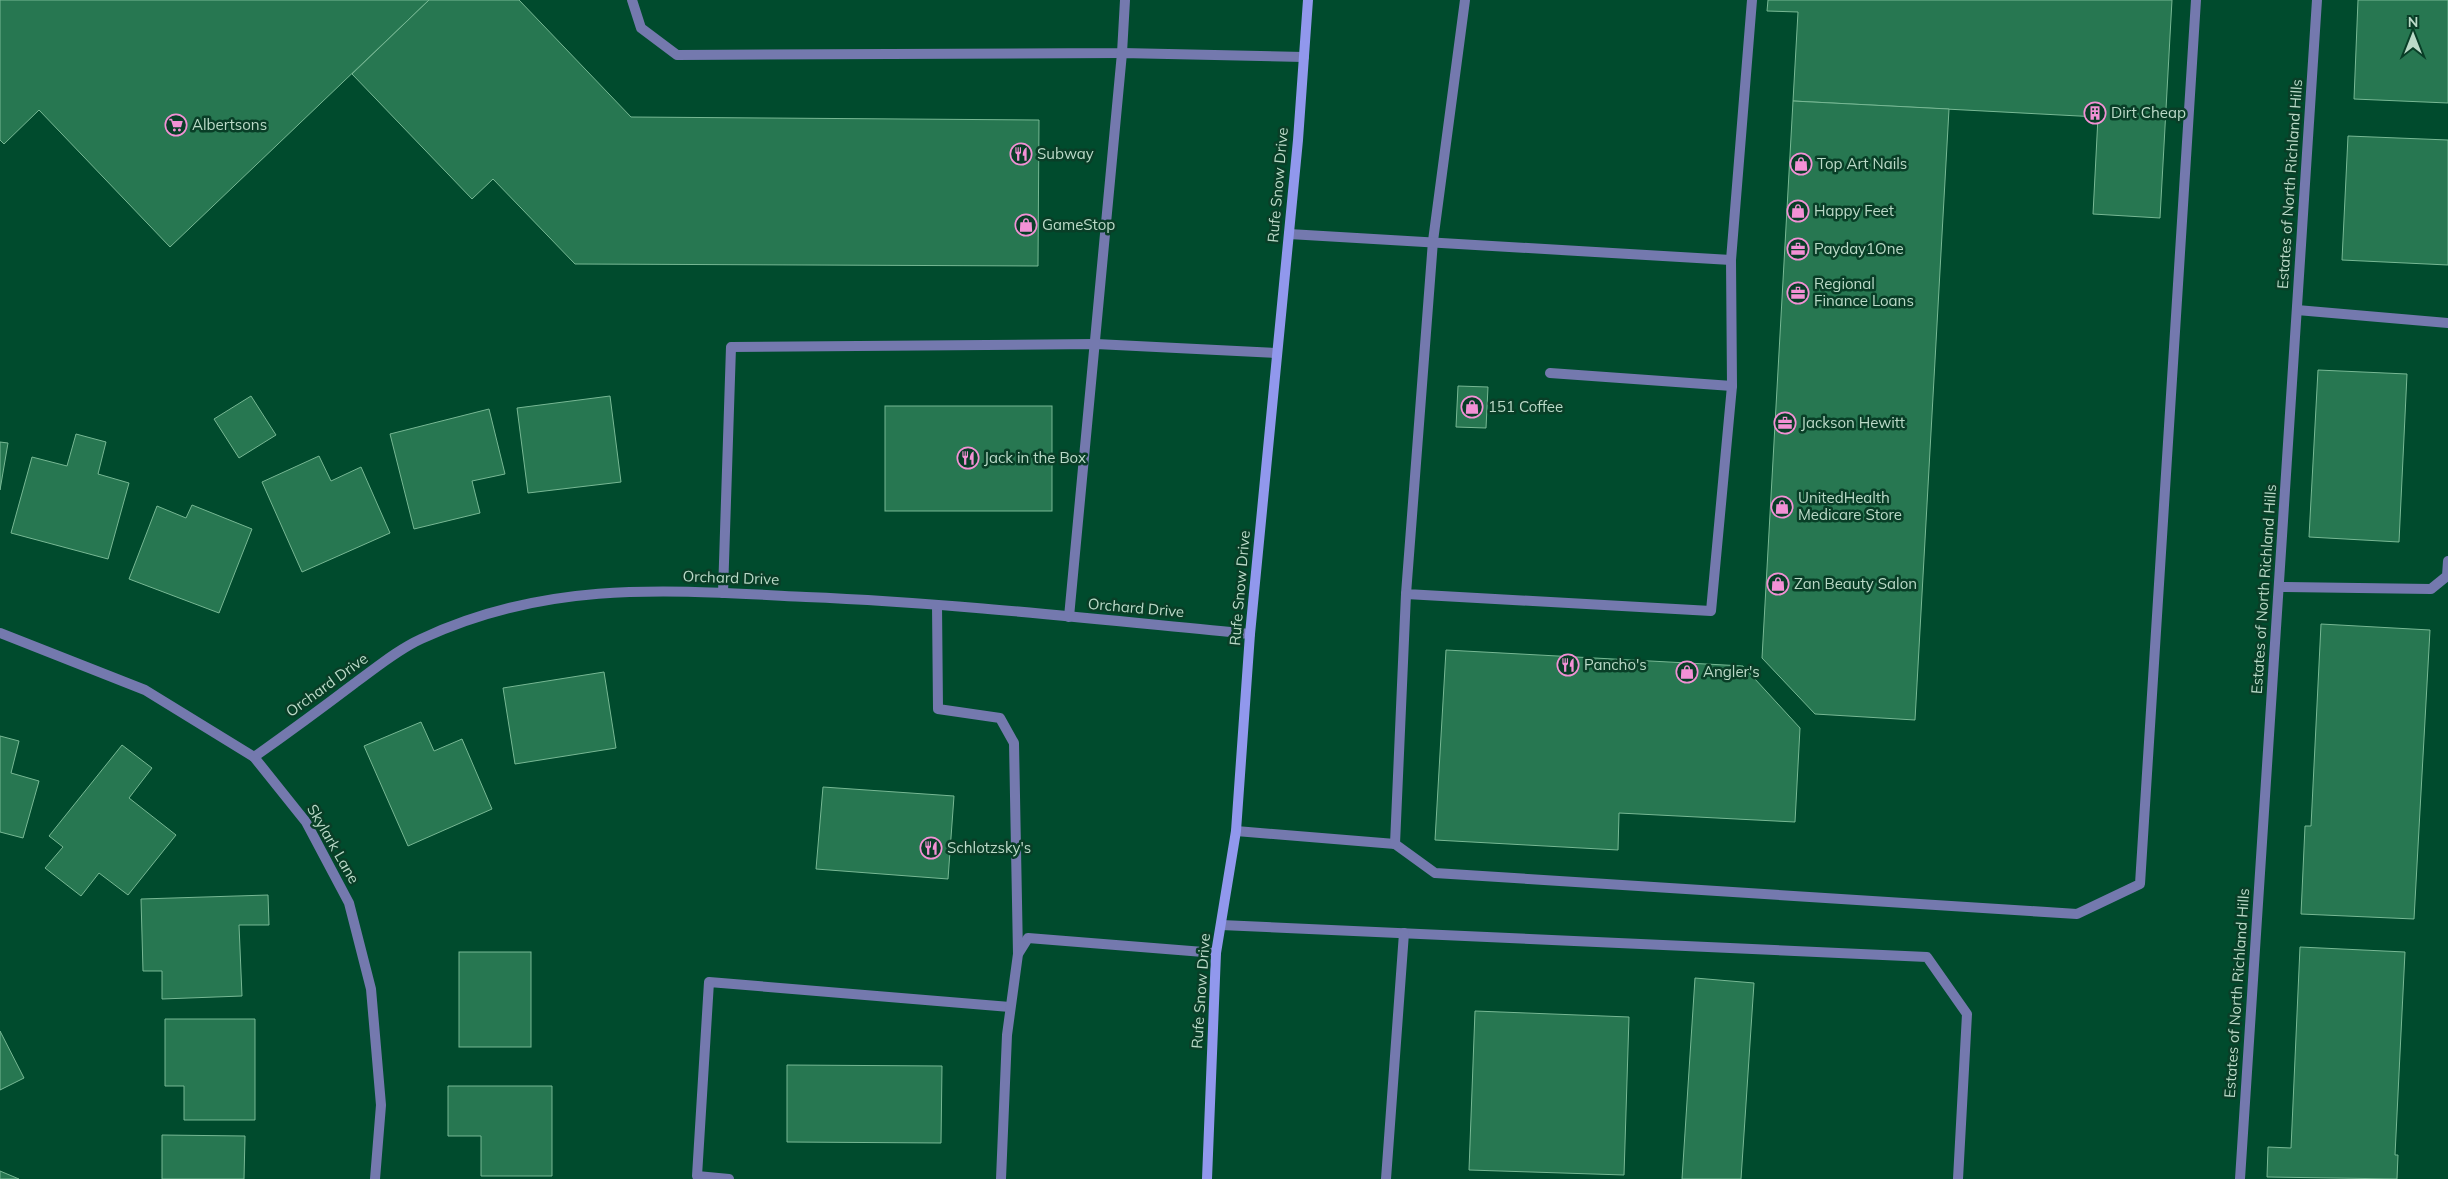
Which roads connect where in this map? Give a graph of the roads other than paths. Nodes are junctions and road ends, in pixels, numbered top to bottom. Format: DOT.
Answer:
graph roads {
  1 [pos="632,0"];
  2 [pos="1125,0"];
  3 [pos="1308,0"];
  4 [pos="1465,0"];
  5 [pos="1752,0"];
  6 [pos="2196,0"];
  7 [pos="2317,0"];
  8 [pos="1122,53"];
  9 [pos="1304,57"];
  10 [pos="1289,234"];
  11 [pos="1433,241"];
  12 [pos="1731,260"];
  13 [pos="2297,310"];
  14 [pos="2448,323"];
  15 [pos="1096,344"];
  16 [pos="1277,353"];
  17 [pos="1550,373"];
  18 [pos="1732,386"];
  19 [pos="2448,561"];
  20 [pos="2279,587"];
  21 [pos="723,593"];
  22 [pos="1406,594"];
  23 [pos="937,605"];
  24 [pos="1069,617"];
  25 [pos="0,632"];
  26 [pos="1250,634"];
  27 [pos="254,757"];
  28 [pos="1236,830"];
  29 [pos="1395,844"];
  30 [pos="1221,925"];
  31 [pos="1404,933"];
  32 [pos="1216,953"];
  33 [pos="1018,954"];
  34 [pos="1010,1007"];
  35 [pos="375,1179"];
  36 [pos="729,1179"];
  37 [pos="1001,1179"];
  38 [pos="1206,1179"];
  39 [pos="1386,1179"];
  40 [pos="1958,1179"];
  41 [pos="2240,1179"];
  1 -- 8 [label="street"];
  2 -- 8 [label="street"];
  3 -- 9 [label="main road, Rufe Snow Drive"];
  4 -- 11 [label="street"];
  5 -- 12 [label="street"];
  6 -- 29 [label="street"];
  7 -- 13 [label="street, Estates of North Richland Hills"];
  8 -- 9 [label="street"];
  8 -- 15 [label="street"];
  9 -- 10 [label="main road, Rufe Snow Drive"];
  10 -- 11 [label="street"];
  10 -- 16 [label="main road, Rufe Snow Drive"];
  11 -- 12 [label="street"];
  11 -- 22 [label="street"];
  12 -- 18 [label="street"];
  13 -- 14 [label="street"];
  13 -- 20 [label="street, Estates of North Richland Hills"];
  15 -- 16 [label="street"];
  15 -- 21 [label="street"];
  15 -- 24 [label="street"];
  16 -- 26 [label="main road, Rufe Snow Drive"];
  17 -- 18 [label="street"];
  18 -- 22 [label="street"];
  19 -- 20 [label="street"];
  20 -- 41 [label="street, Estates of North Richland Hills"];
  21 -- 23 [label="street, Orchard Drive"];
  21 -- 27 [label="street, Orchard Drive"];
  22 -- 29 [label="street"];
  23 -- 24 [label="street, Orchard Drive"];
  23 -- 33 [label="street"];
  24 -- 26 [label="street, Orchard Drive"];
  25 -- 27 [label="street, Skylark Lane"];
  26 -- 28 [label="main road, Rufe Snow Drive"];
  27 -- 35 [label="street, Skylark Lane"];
  28 -- 29 [label="street"];
  28 -- 30 [label="main road, Rufe Snow Drive"];
  30 -- 31 [label="street"];
  30 -- 32 [label="main road, Rufe Snow Drive"];
  31 -- 39 [label="street"];
  31 -- 40 [label="street"];
  32 -- 33 [label="street"];
  32 -- 38 [label="main road, Rufe Snow Drive"];
  33 -- 34 [label="street"];
  34 -- 36 [label="street"];
  34 -- 37 [label="street"];
}
